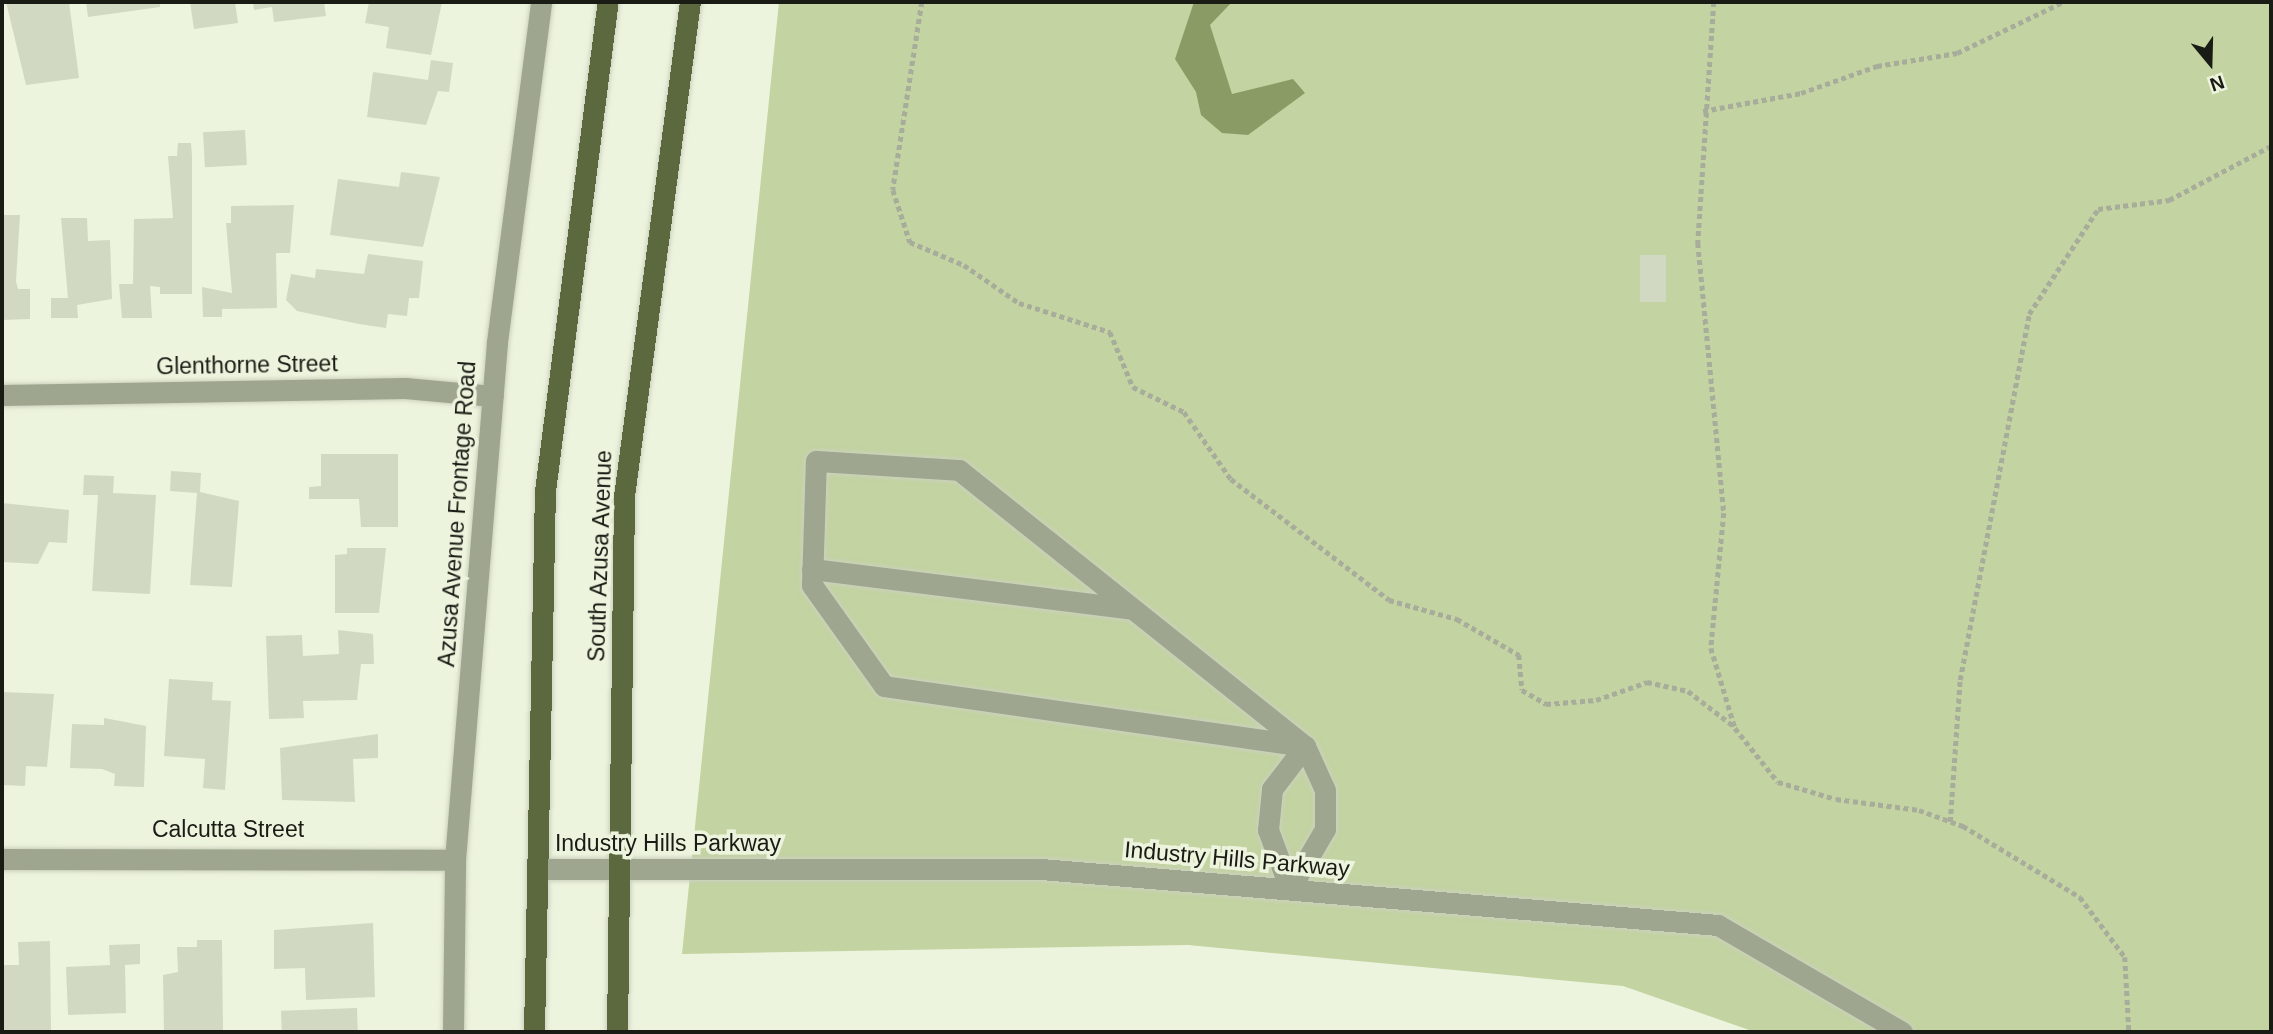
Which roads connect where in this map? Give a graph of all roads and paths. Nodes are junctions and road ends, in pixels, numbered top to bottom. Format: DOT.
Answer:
graph roads {
  1 [pos="541,2"];
  2 [pos="608,2"];
  3 [pos="690,2"];
  4 [pos="922,2"];
  5 [pos="1714,2"];
  6 [pos="2063,2"];
  7 [pos="1703,111"];
  8 [pos="2271,146"];
  9 [pos="2,395"];
  10 [pos="493,396"];
  11 [pos="812,569"];
  12 [pos="1133,609"];
  13 [pos="1735,727"];
  14 [pos="1304,746"];
  15 [pos="1950,822"];
  16 [pos="2,859"];
  17 [pos="454,860"];
  18 [pos="623,868"];
  19 [pos="537,869"];
  20 [pos="1290,889"];
  21 [pos="453,1032"];
  22 [pos="534,1032"];
  23 [pos="617,1032"];
  24 [pos="1902,1032"];
  25 [pos="2129,1032"];
  1 -- 10 [label="street, Azusa Avenue Frontage Road"];
  2 -- 19 [label="main road"];
  3 -- 18 [label="main road, South Azusa Avenue"];
  4 -- 13 [label="path"];
  5 -- 7 [label="path"];
  6 -- 7 [label="path"];
  7 -- 13 [label="path"];
  8 -- 15 [label="path"];
  9 -- 10 [label="street, Glenthorne Street"];
  10 -- 17 [label="street, Azusa Avenue Frontage Road"];
  11 -- 12 [label="street"];
  11 -- 12 [label="street"];
  11 -- 14 [label="street"];
  12 -- 14 [label="street"];
  13 -- 15 [label="path"];
  14 -- 20 [label="street"];
  14 -- 20 [label="street"];
  15 -- 25 [label="path"];
  16 -- 17 [label="street, Calcutta Street"];
  17 -- 21 [label="street, Azusa Avenue Frontage Road"];
  18 -- 19 [label="street, Industry Hills Parkway"];
  18 -- 20 [label="street, Industry Hills Parkway"];
  18 -- 23 [label="main road, South Azusa Avenue"];
  19 -- 22 [label="main road"];
  20 -- 24 [label="street, Industry Hills Parkway"];
}
